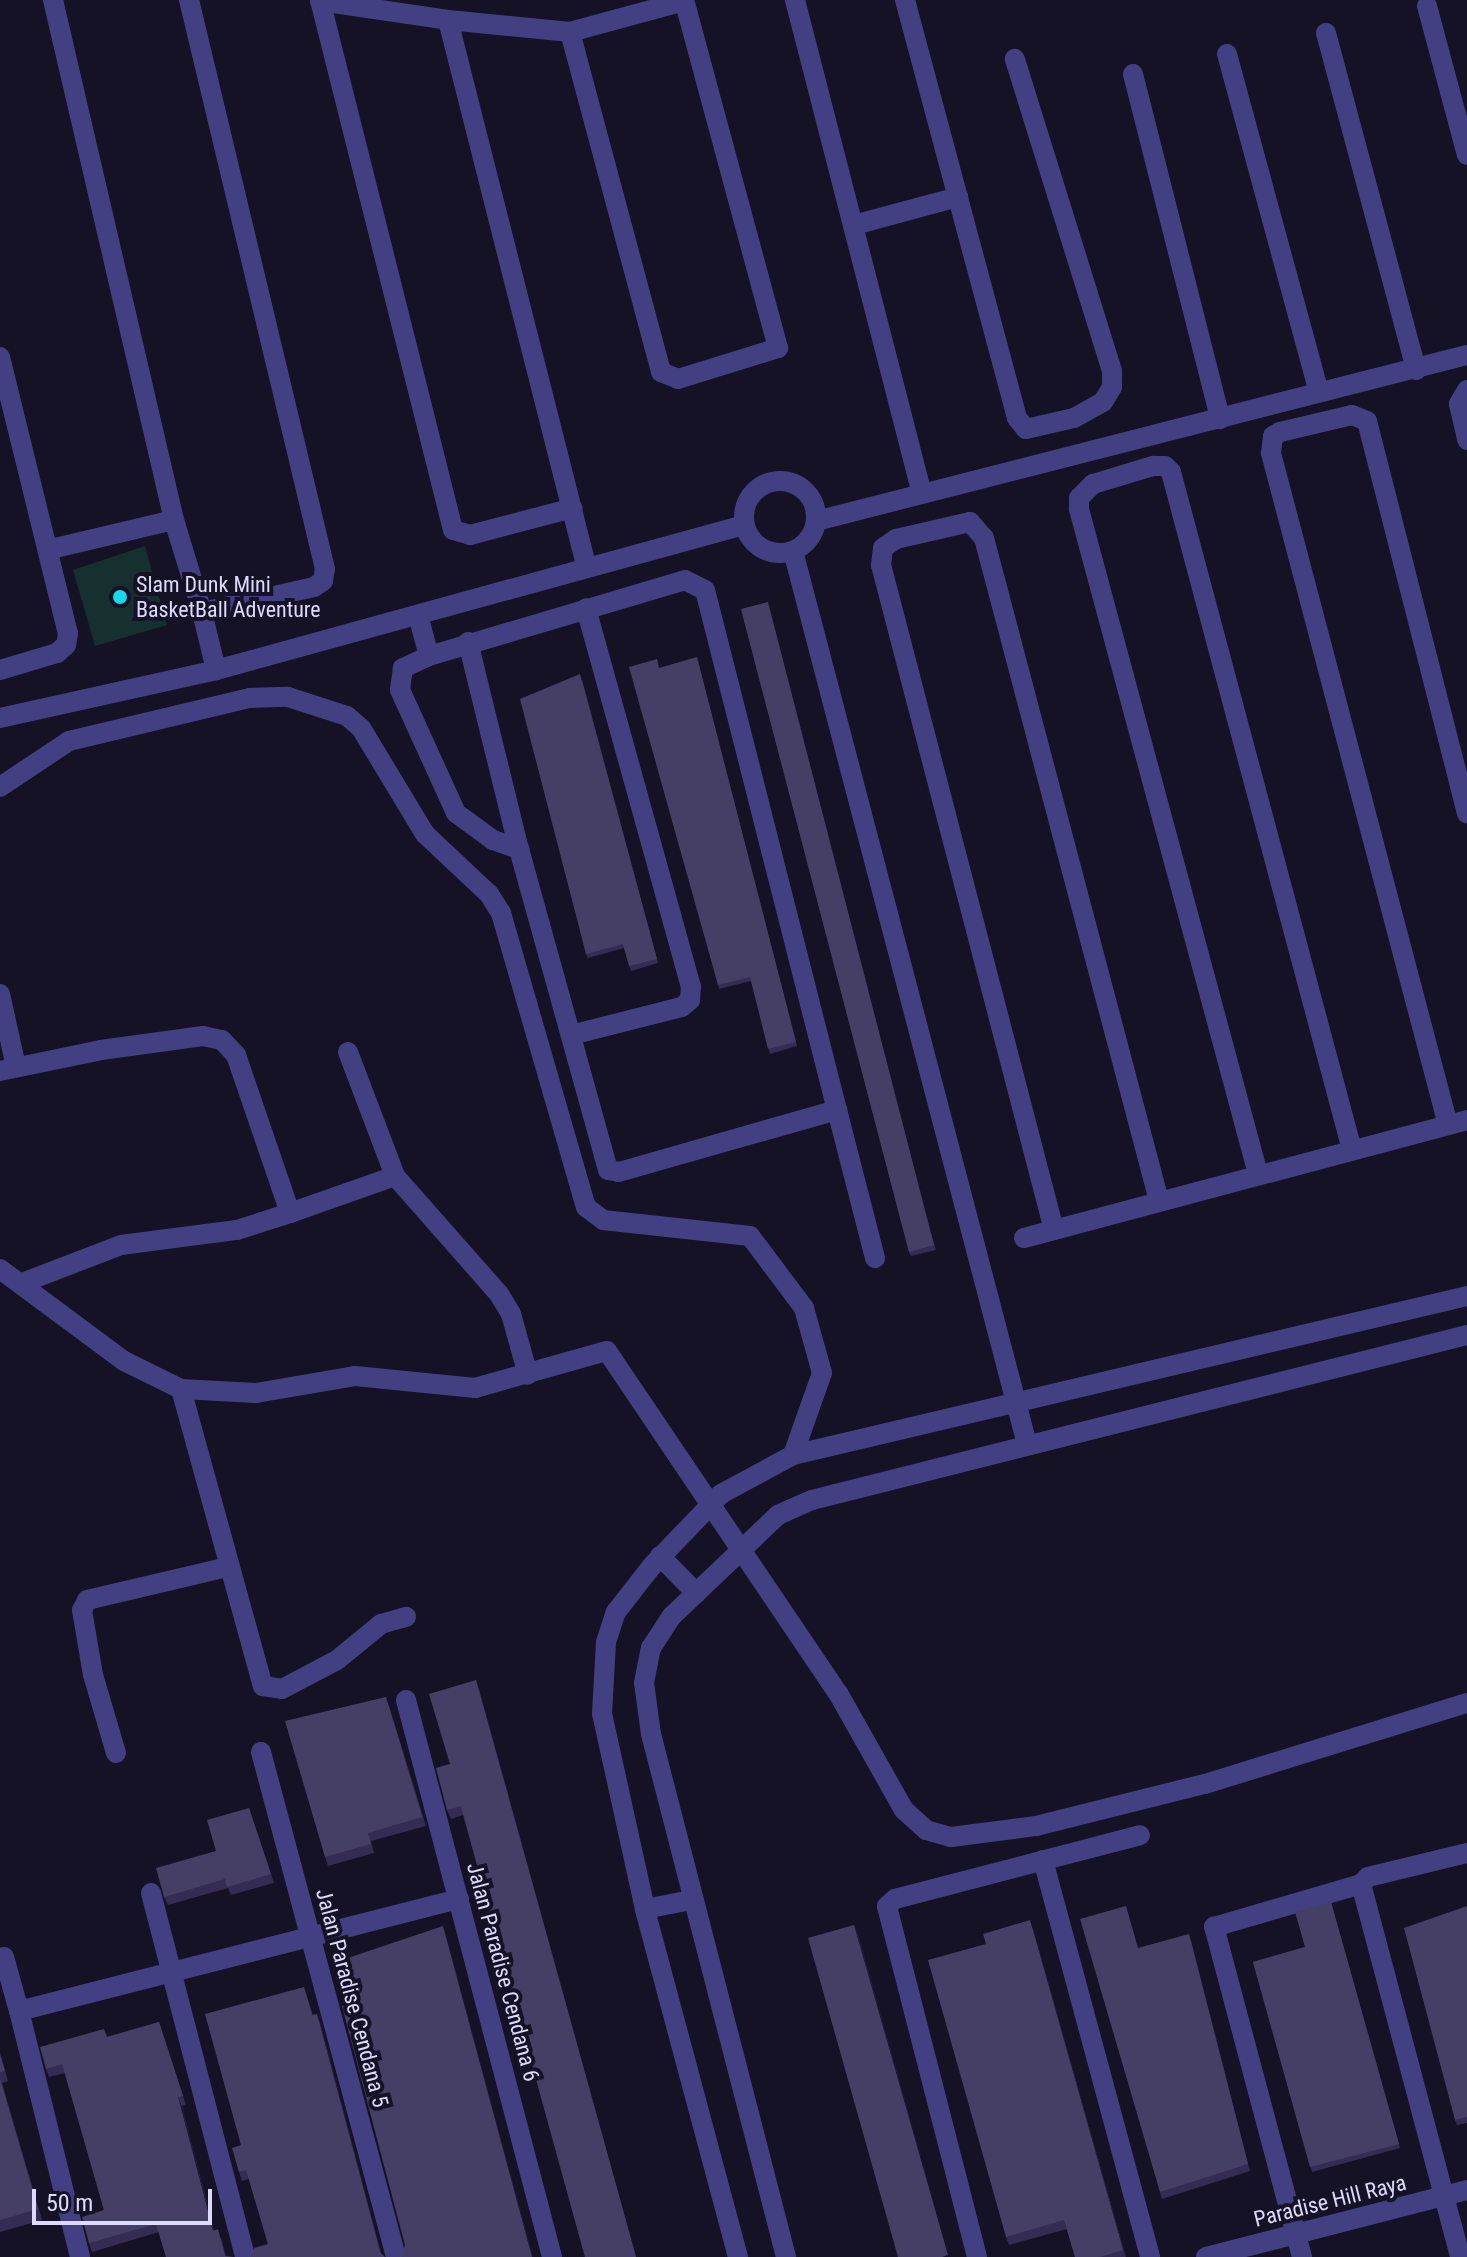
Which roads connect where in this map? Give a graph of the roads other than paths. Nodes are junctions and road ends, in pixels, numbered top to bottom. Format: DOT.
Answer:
graph roads {
  1 [pos="53,0"];
  2 [pos="189,0"];
  3 [pos="684,0"];
  4 [pos="795,0"];
  5 [pos="905,0"];
  6 [pos="320,1"];
  7 [pos="1427,6"];
  8 [pos="448,20"];
  9 [pos="570,32"];
  10 [pos="1326,33"];
  11 [pos="1227,54"];
  12 [pos="1015,59"];
  13 [pos="1133,74"];
  14 [pos="1467,155"];
  15 [pos="958,197"];
  16 [pos="854,225"];
  17 [pos="1467,355"];
  18 [pos="0,357"];
  19 [pos="1416,370"];
  20 [pos="1467,390"];
  21 [pos="1319,393"];
  22 [pos="1220,419"];
  23 [pos="1467,440"];
  24 [pos="922,494"];
  25 [pos="573,508"];
  26 [pos="174,520"];
  27 [pos="816,521"];
  28 [pos="744,525"];
  29 [pos="51,549"];
  30 [pos="793,551"];
  31 [pos="586,565"];
  32 [pos="586,608"];
  33 [pos="202,612"];
  34 [pos="418,615"];
  35 [pos="468,642"];
  36 [pos="429,656"];
  37 [pos="0,670"];
  38 [pos="216,670"];
  39 [pos="0,718"];
  40 [pos="0,787"];
  41 [pos="1467,813"];
  42 [pos="519,849"];
  43 [pos="0,994"];
  44 [pos="571,1035"];
  45 [pos="348,1052"];
  46 [pos="8,1069"];
  47 [pos="837,1110"];
  48 [pos="1458,1122"];
  49 [pos="1352,1150"];
  50 [pos="1258,1174"];
  51 [pos="395,1176"];
  52 [pos="1159,1201"];
  53 [pos="290,1213"];
  54 [pos="1054,1230"];
  55 [pos="1024,1238"];
  56 [pos="875,1258"];
  57 [pos="0,1269"];
  58 [pos="22,1283"];
  59 [pos="1461,1298"];
  60 [pos="1466,1337"];
  61 [pos="528,1375"];
  62 [pos="181,1389"];
  63 [pos="1014,1402"];
  64 [pos="1027,1444"];
  65 [pos="793,1455"];
  66 [pos="708,1506"];
  67 [pos="741,1549"];
  68 [pos="660,1556"];
  69 [pos="228,1567"];
  70 [pos="696,1593"];
  71 [pos="406,1617"];
  72 [pos="406,1700"];
  73 [pos="1467,1703"];
  74 [pos="261,1752"];
  75 [pos="116,1753"];
  76 [pos="1140,1835"];
  77 [pos="1467,1853"];
  78 [pos="1043,1860"];
  79 [pos="1361,1884"];
  80 [pos="151,1893"];
  81 [pos="459,1899"];
  82 [pos="691,1900"];
  83 [pos="645,1909"];
  84 [pos="311,1940"];
  85 [pos="4,1957"];
  86 [pos="171,1973"];
  87 [pos="19,2011"];
  88 [pos="1467,2190"];
  89 [pos="1444,2197"];
  90 [pos="1295,2235"];
  91 [pos="80,2257"];
  92 [pos="245,2257"];
  93 [pos="396,2257"];
  94 [pos="552,2257"];
  95 [pos="738,2257"];
  96 [pos="786,2257"];
  97 [pos="977,2257"];
  98 [pos="1150,2257"];
  99 [pos="1206,2257"];
  100 [pos="1302,2257"];
  101 [pos="1460,2257"];
  1 -- 26 [label="street"];
  2 -- 33 [label="street"];
  3 -- 9 [label="street"];
  3 -- 9 [label="street"];
  4 -- 16 [label="street"];
  5 -- 15 [label="street"];
  6 -- 8 [label="street"];
  6 -- 25 [label="street"];
  7 -- 14 [label="street"];
  8 -- 9 [label="street"];
  8 -- 25 [label="street"];
  10 -- 19 [label="street"];
  11 -- 21 [label="street"];
  12 -- 15 [label="street"];
  13 -- 22 [label="street"];
  15 -- 16 [label="street"];
  16 -- 24 [label="street"];
  17 -- 19 [label="street"];
  18 -- 29 [label="street"];
  19 -- 21 [label="street"];
  20 -- 23 [label="street"];
  21 -- 22 [label="street"];
  22 -- 24 [label="street"];
  24 -- 27 [label="street"];
  25 -- 31 [label="street"];
  26 -- 29 [label="street"];
  26 -- 33 [label="street"];
  27 -- 28 [label="street"];
  27 -- 30 [label="street"];
  28 -- 30 [label="street"];
  28 -- 31 [label="street"];
  29 -- 37 [label="street"];
  30 -- 63 [label="street"];
  31 -- 34 [label="street"];
  32 -- 35 [label="street"];
  32 -- 44 [label="street"];
  32 -- 47 [label="street"];
  33 -- 38 [label="street"];
  34 -- 36 [label="street"];
  34 -- 38 [label="street"];
  35 -- 36 [label="street"];
  35 -- 42 [label="street"];
  36 -- 42 [label="street"];
  38 -- 39 [label="street"];
  40 -- 65 [label="street"];
  41 -- 48 [label="street"];
  42 -- 44 [label="street"];
  43 -- 46 [label="street"];
  44 -- 47 [label="street"];
  45 -- 51 [label="street"];
  46 -- 53 [label="street"];
  47 -- 56 [label="street"];
  48 -- 49 [label="street"];
  49 -- 50 [label="street"];
  49 -- 50 [label="street"];
  50 -- 52 [label="street"];
  51 -- 53 [label="street"];
  51 -- 61 [label="street"];
  52 -- 54 [label="street"];
  52 -- 54 [label="street"];
  53 -- 58 [label="street"];
  54 -- 55 [label="street"];
  57 -- 58 [label="street"];
  58 -- 62 [label="street"];
  59 -- 60 [label="street"];
  59 -- 63 [label="street"];
  60 -- 64 [label="street"];
  61 -- 62 [label="street"];
  61 -- 66 [label="street"];
  62 -- 69 [label="street"];
  63 -- 64 [label="street"];
  63 -- 65 [label="street"];
  64 -- 67 [label="street"];
  65 -- 66 [label="street"];
  66 -- 67 [label="street"];
  66 -- 68 [label="street"];
  67 -- 70 [label="street"];
  67 -- 73 [label="street"];
  68 -- 70 [label="street"];
  68 -- 83 [label="street"];
  69 -- 71 [label="street"];
  69 -- 75 [label="street"];
  70 -- 82 [label="street"];
  72 -- 81 [label="street, Jalan Paradise Cendana 6"];
  74 -- 84 [label="street, Jalan Paradise Cendana 5"];
  76 -- 78 [label="street"];
  77 -- 79 [label="street"];
  78 -- 97 [label="street"];
  78 -- 98 [label="street"];
  79 -- 89 [label="street"];
  79 -- 90 [label="street"];
  80 -- 86 [label="street"];
  81 -- 84 [label="street"];
  81 -- 94 [label="street, Jalan Paradise Cendana 6"];
  82 -- 83 [label="street"];
  82 -- 96 [label="street"];
  83 -- 95 [label="street"];
  84 -- 86 [label="street"];
  84 -- 93 [label="street, Jalan Paradise Cendana 5"];
  85 -- 87 [label="street"];
  86 -- 87 [label="street"];
  86 -- 92 [label="street"];
  87 -- 91 [label="street"];
  88 -- 89 [label="street, Paradise Hill Raya"];
  89 -- 90 [label="street, Paradise Hill Raya"];
  89 -- 101 [label="street"];
  90 -- 99 [label="street, Paradise Hill Raya"];
  90 -- 100 [label="street"];
}
